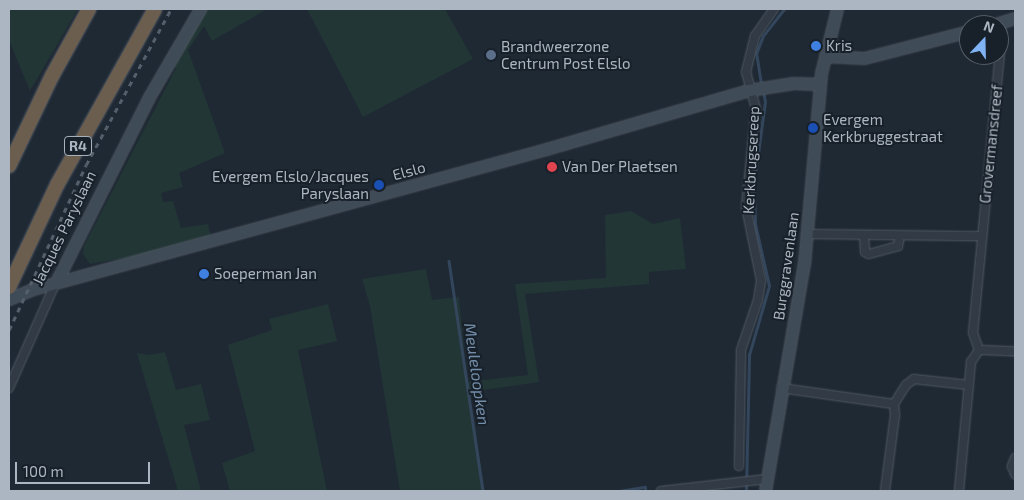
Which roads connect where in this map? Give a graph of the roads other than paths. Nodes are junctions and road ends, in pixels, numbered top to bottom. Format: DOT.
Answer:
graph roads {
  1 [pos="89,9"];
  2 [pos="155,9"];
  3 [pos="200,9"];
  4 [pos="774,9"];
  5 [pos="836,9"];
  6 [pos="959,34"];
  7 [pos="825,56"];
  8 [pos="999,65"];
  9 [pos="820,84"];
  10 [pos="752,89"];
  11 [pos="9,166"];
  12 [pos="808,234"];
  13 [pos="864,236"];
  14 [pos="900,236"];
  15 [pos="982,236"];
  16 [pos="56,282"];
  17 [pos="9,287"];
  18 [pos="9,299"];
  19 [pos="979,350"];
  20 [pos="1015,351"];
  21 [pos="969,385"];
  22 [pos="9,388"];
  23 [pos="781,388"];
  24 [pos="894,404"];
  25 [pos="1015,458"];
  26 [pos="739,466"];
  27 [pos="1015,474"];
  28 [pos="767,479"];
  29 [pos="661,491"];
  30 [pos="765,491"];
  31 [pos="885,491"];
  32 [pos="959,491"];
  1 -- 11 [label="highway"];
  2 -- 17 [label="highway, Jacques Paryslaan / R4"];
  3 -- 16 [label="street, Jacques Paryslaan"];
  4 -- 10 [label="street, Kerkbrugsereep"];
  5 -- 7 [label="street, Burggravenlaan"];
  6 -- 7 [label="street"];
  7 -- 9 [label="street, Burggravenlaan"];
  8 -- 15 [label="street, Grovermansdreef"];
  9 -- 10 [label="street, Elslo"];
  9 -- 12 [label="street, Burggravenlaan"];
  10 -- 16 [label="street, Elslo"];
  10 -- 26 [label="street, Kerkbrugsereep"];
  12 -- 13 [label="street"];
  12 -- 23 [label="street, Burggravenlaan"];
  13 -- 14 [label="street"];
  13 -- 14 [label="street"];
  14 -- 15 [label="street"];
  15 -- 19 [label="street, Grovermansdreef"];
  16 -- 18 [label="street, Elslo"];
  16 -- 22 [label="street, Jacques Paryslaan"];
  19 -- 20 [label="street"];
  19 -- 21 [label="street"];
  21 -- 24 [label="street"];
  21 -- 32 [label="street"];
  23 -- 24 [label="street"];
  23 -- 28 [label="street, Burggravenlaan"];
  24 -- 31 [label="street"];
  25 -- 27 [label="street"];
  28 -- 29 [label="street"];
  28 -- 30 [label="street, Burggravenlaan"];
}
